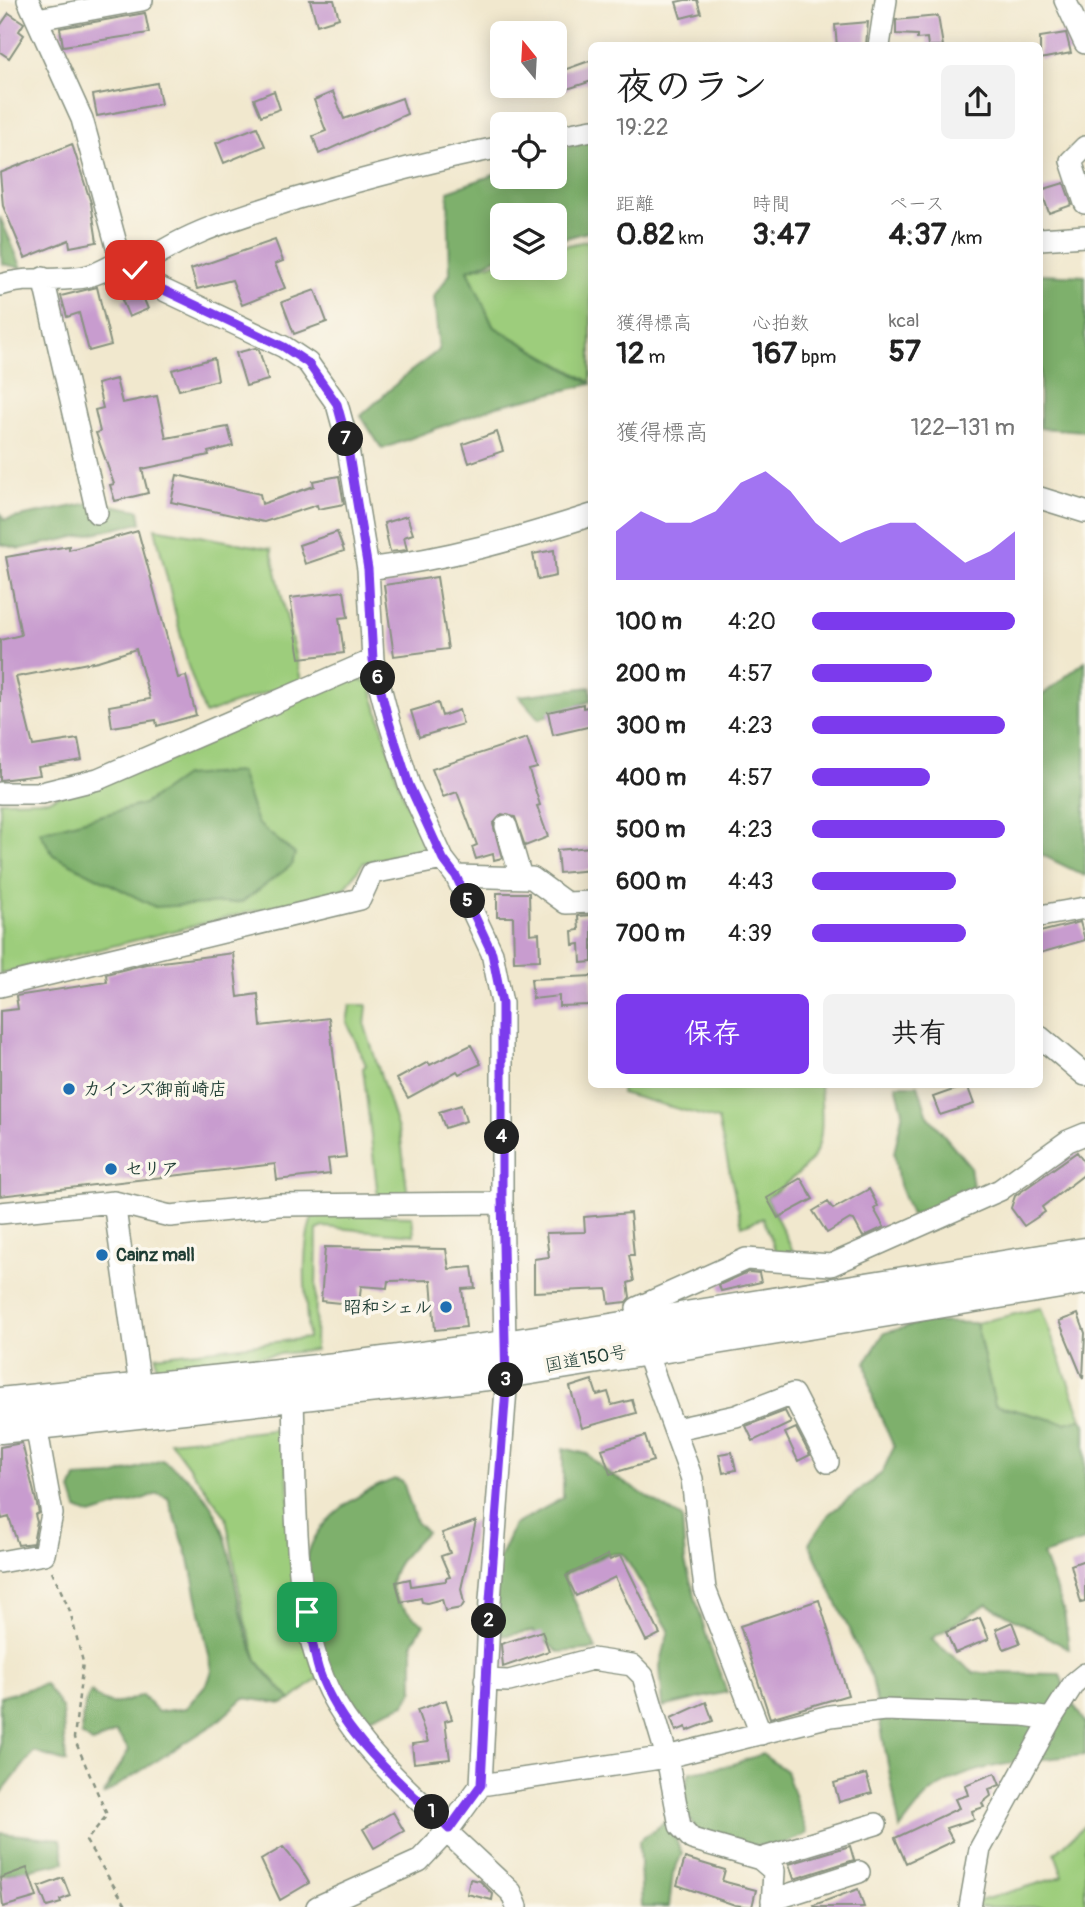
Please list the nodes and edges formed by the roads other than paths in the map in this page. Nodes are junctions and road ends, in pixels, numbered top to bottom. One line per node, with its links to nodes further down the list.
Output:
1 (142, 0): 4 (street)
2 (886, 0): 5 (street)
3 (1065, 0): 6 (street)
4 (33, 10): 14 (street)
5 (880, 42)
6 (1085, 43)
7 (588, 131): 8 (street)
8 (567, 135)
9 (1085, 147): 11 (street)
10 (490, 150): 14 (street)
11 (1085, 203)
12 (1085, 236): 13 (street)
13 (1043, 239)
14 (131, 264): 15 (street); 21 (street)
15 (43, 278): 16 (street); 19 (street)
16 (0, 285)
17 (1043, 499): 18 (street)
18 (1085, 512)
19 (97, 513)
20 (588, 516): 21 (street)
21 (368, 569): 22 (street)
22 (373, 660): 23 (street); 25 (street)
23 (0, 793)
24 (506, 826): 27 (street)
25 (443, 859): 26 (street); 31 (street)
26 (456, 876): 27 (street); 36 (street)
27 (521, 877): 28 (street)
28 (588, 902)
29 (1085, 908): 30 (street)
30 (1043, 915)
31 (0, 986)
32 (1043, 1040): 33 (street)
33 (1085, 1075)
34 (1085, 1134): 40 (street)
35 (114, 1202): 36 (street); 37 (street); 42 (street)
36 (502, 1203): 41 (street)
37 (0, 1213)
38 (1085, 1253): 40 (highway, 国道150号)
39 (1085, 1279): 40 (highway, 国道150号)
40 (643, 1337): 41 (highway, 国道150号); 47 (street)
41 (505, 1359): 42 (highway, 国道150号); 43 (highway, 国道150号); 51 (street)
42 (140, 1387): 44 (highway, 国道150号)
43 (293, 1398): 45 (highway, 国道150号); 57 (street)
44 (0, 1403)
45 (36, 1425): 46 (highway, 国道150号); 49 (street)
46 (0, 1428)
47 (676, 1429): 48 (street); 53 (street)
48 (828, 1462)
49 (0, 1562)
50 (1085, 1674): 52 (street)
51 (485, 1680): 54 (street); 55 (street)
52 (1051, 1719): 53 (street); 63 (street)
53 (761, 1734): 54 (street)
54 (667, 1757): 55 (street); 58 (street)
55 (481, 1785): 57 (street)
56 (876, 1824): 58 (street)
57 (448, 1830): 61 (street); 62 (street)
58 (760, 1859): 60 (street)
59 (859, 1872): 60 (street)
60 (772, 1904)
61 (326, 1905)
62 (517, 1907)
63 (970, 1907)

